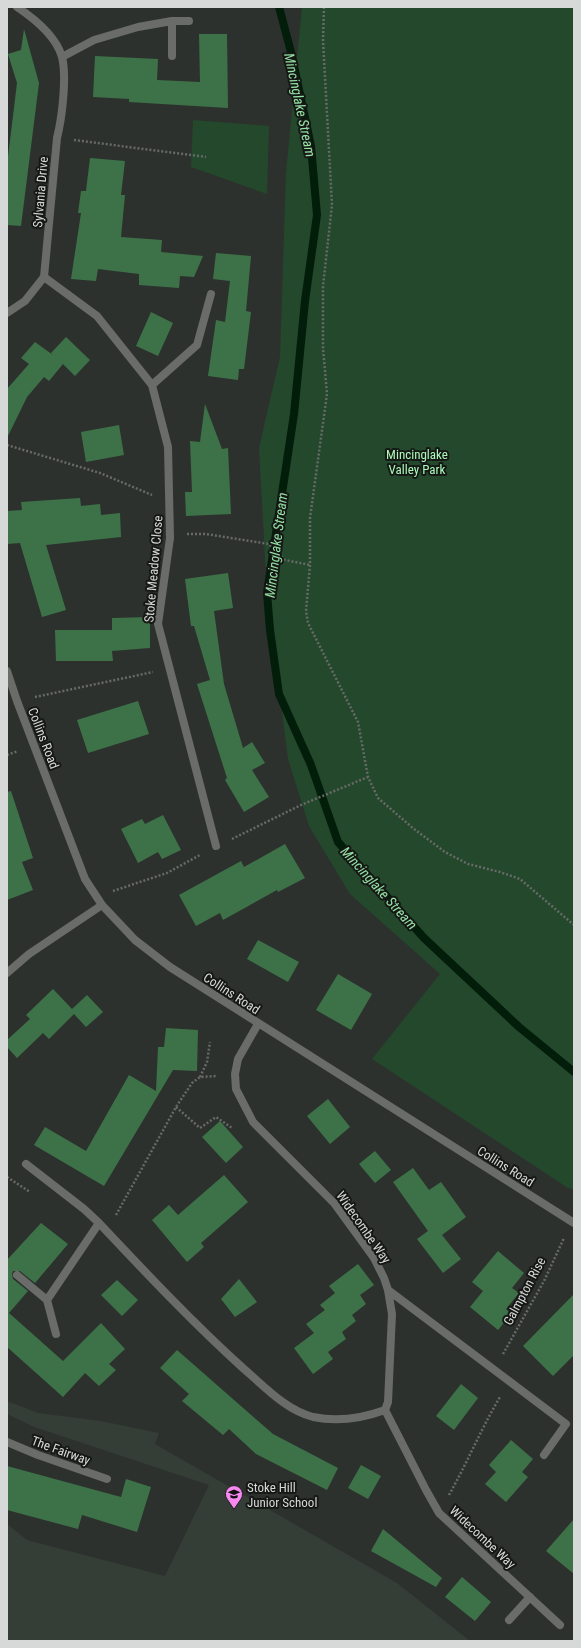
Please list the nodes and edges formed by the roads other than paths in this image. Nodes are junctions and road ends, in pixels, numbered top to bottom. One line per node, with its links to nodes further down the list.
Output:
1 (17, 7): 5 (street, Sylvania Drive)
2 (172, 21): 3 (street); 4 (street); 5 (street)
3 (189, 21)
4 (172, 56)
5 (62, 57): 6 (street, Sylvania Drive)
6 (44, 277): 8 (street); 9 (street, Stoke Meadow Close)
7 (211, 294): 9 (street)
8 (7, 313)
9 (152, 385): 11 (street, Stoke Meadow Close)
10 (7, 671): 12 (street, Collins Road)
11 (216, 846)
12 (102, 905): 13 (street); 14 (street, Collins Road)
13 (7, 973)
14 (258, 1024): 17 (street, Collins Road); 19 (street, Widecombe Way)
15 (26, 1164): 16 (street)
16 (99, 1222): 20 (street); 22 (street)
17 (573, 1222)
18 (17, 1275): 20 (street)
19 (388, 1290): 22 (street, Widecombe Way); 24 (street)
20 (47, 1300): 21 (street)
21 (56, 1334)
22 (385, 1410): 26 (street, Widecombe Way)
23 (7, 1442): 25 (street, The Fairway)
24 (544, 1455)
25 (107, 1479)
26 (530, 1597): 27 (street); 28 (street, Widecombe Way)
27 (509, 1620)
28 (560, 1625)

